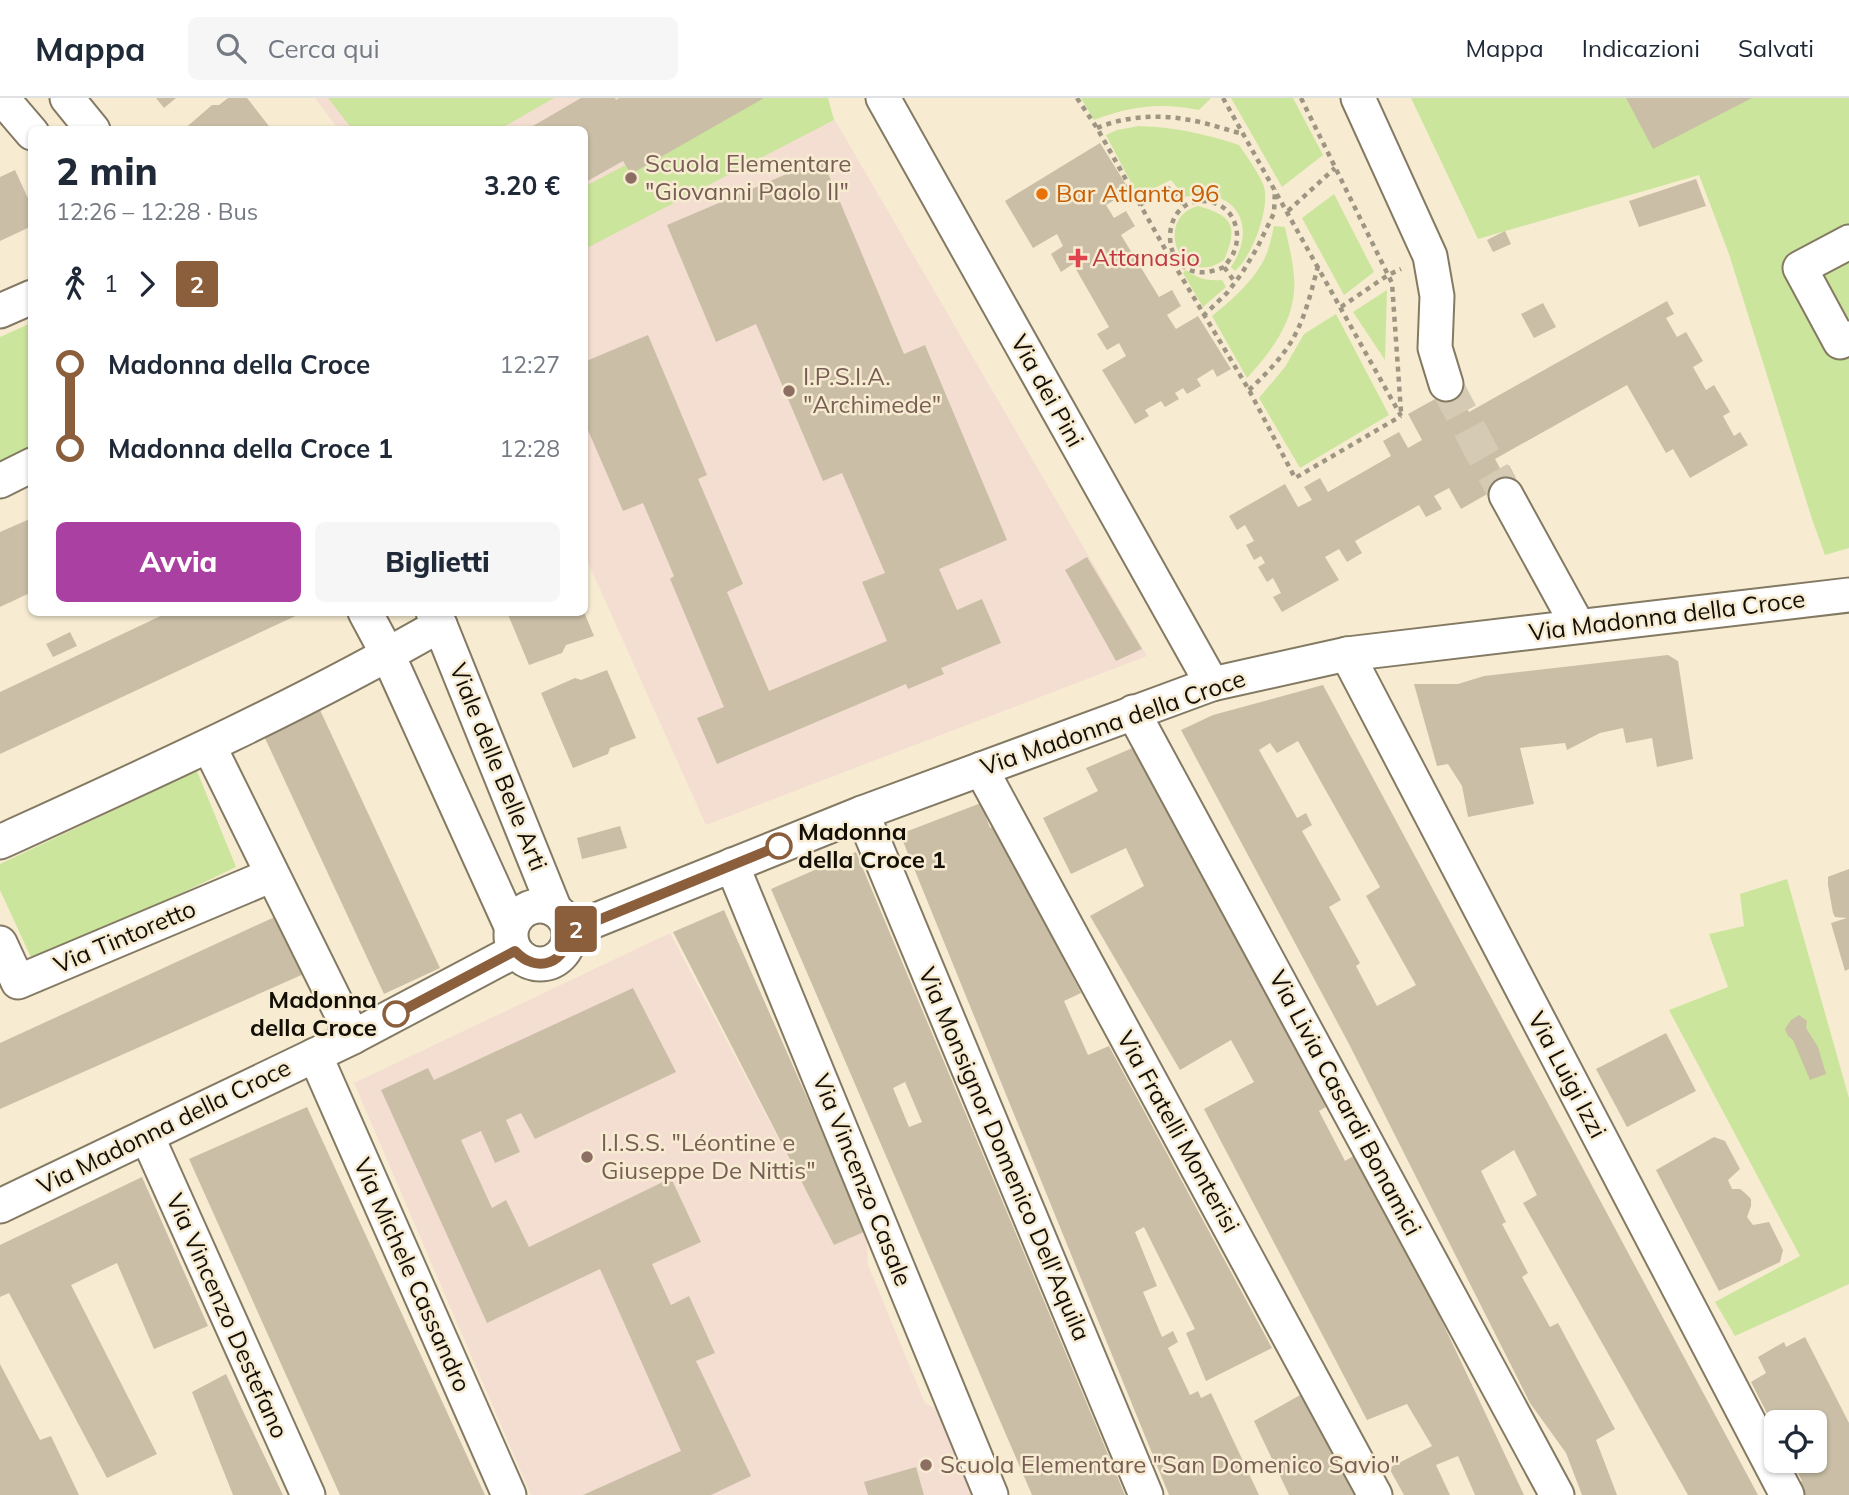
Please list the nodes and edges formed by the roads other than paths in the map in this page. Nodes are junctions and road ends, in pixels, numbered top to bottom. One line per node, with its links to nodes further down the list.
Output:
1 (2, 98): 6 (street)
2 (66, 98): 5 (street)
3 (883, 98): 21 (street, Via dei Pini)
4 (1358, 98): 11 (street)
5 (90, 126)
6 (28, 128)
7 (1849, 242): 10 (street)
8 (28, 299): 9 (street)
9 (0, 310)
10 (1849, 338)
11 (1446, 384)
12 (28, 467): 13 (street)
13 (0, 481)
14 (1506, 495): 18 (street)
15 (1849, 594): 18 (street, Via Madonna della Croce)
16 (367, 616): 20 (street, Viale delle Belle Arti)
17 (437, 619): 20 (street, Viale delle Belle Arti); 29 (street, Viale delle Belle Arti)
18 (1578, 626): 19 (street, Via Madonna della Croce)
19 (1347, 654): 21 (street, Via Madonna della Croce); 42 (street, Via Luigi Izzi)
20 (388, 655): 23 (street); 30 (street, Viale delle Belle Arti)
21 (1212, 684): 22 (street, Via Madonna della Croce)
22 (1133, 712): 24 (street, Via Madonna della Croce); 41 (street, Via Livia Casardi Bonamici)
23 (209, 746): 26 (street); 28 (street)
24 (981, 769): 25 (street, Via Madonna della Croce); 40 (street, Via Fratelli Monterisi)
25 (862, 813): 27 (street, Via Madonna della Croce); 39 (street, Via Monsignor Domenico Dell'Aquila)
26 (0, 842)
27 (733, 865): 29 (street, Via Madonna della Croce); 38 (street, Via Vincenzo Casale)
28 (272, 875): 31 (street, Via Tintoretto); 32 (street)
29 (562, 921): 30 (street, Via Madonna della Croce); 30 (street)
30 (513, 939): 32 (street, Via Madonna della Croce)
31 (0, 943)
32 (353, 1037): 33 (street, Via Madonna della Croce)
33 (315, 1055): 34 (street, Via Madonna della Croce); 37 (street, Via Michele Cassandro)
34 (147, 1136): 35 (street, Via Madonna della Croce); 36 (street, Via Vincenzo Destefano)
35 (0, 1206)
36 (308, 1495)
37 (509, 1495)
38 (991, 1495)
39 (1146, 1495)
40 (1375, 1495)
41 (1557, 1495)
42 (1787, 1495)

